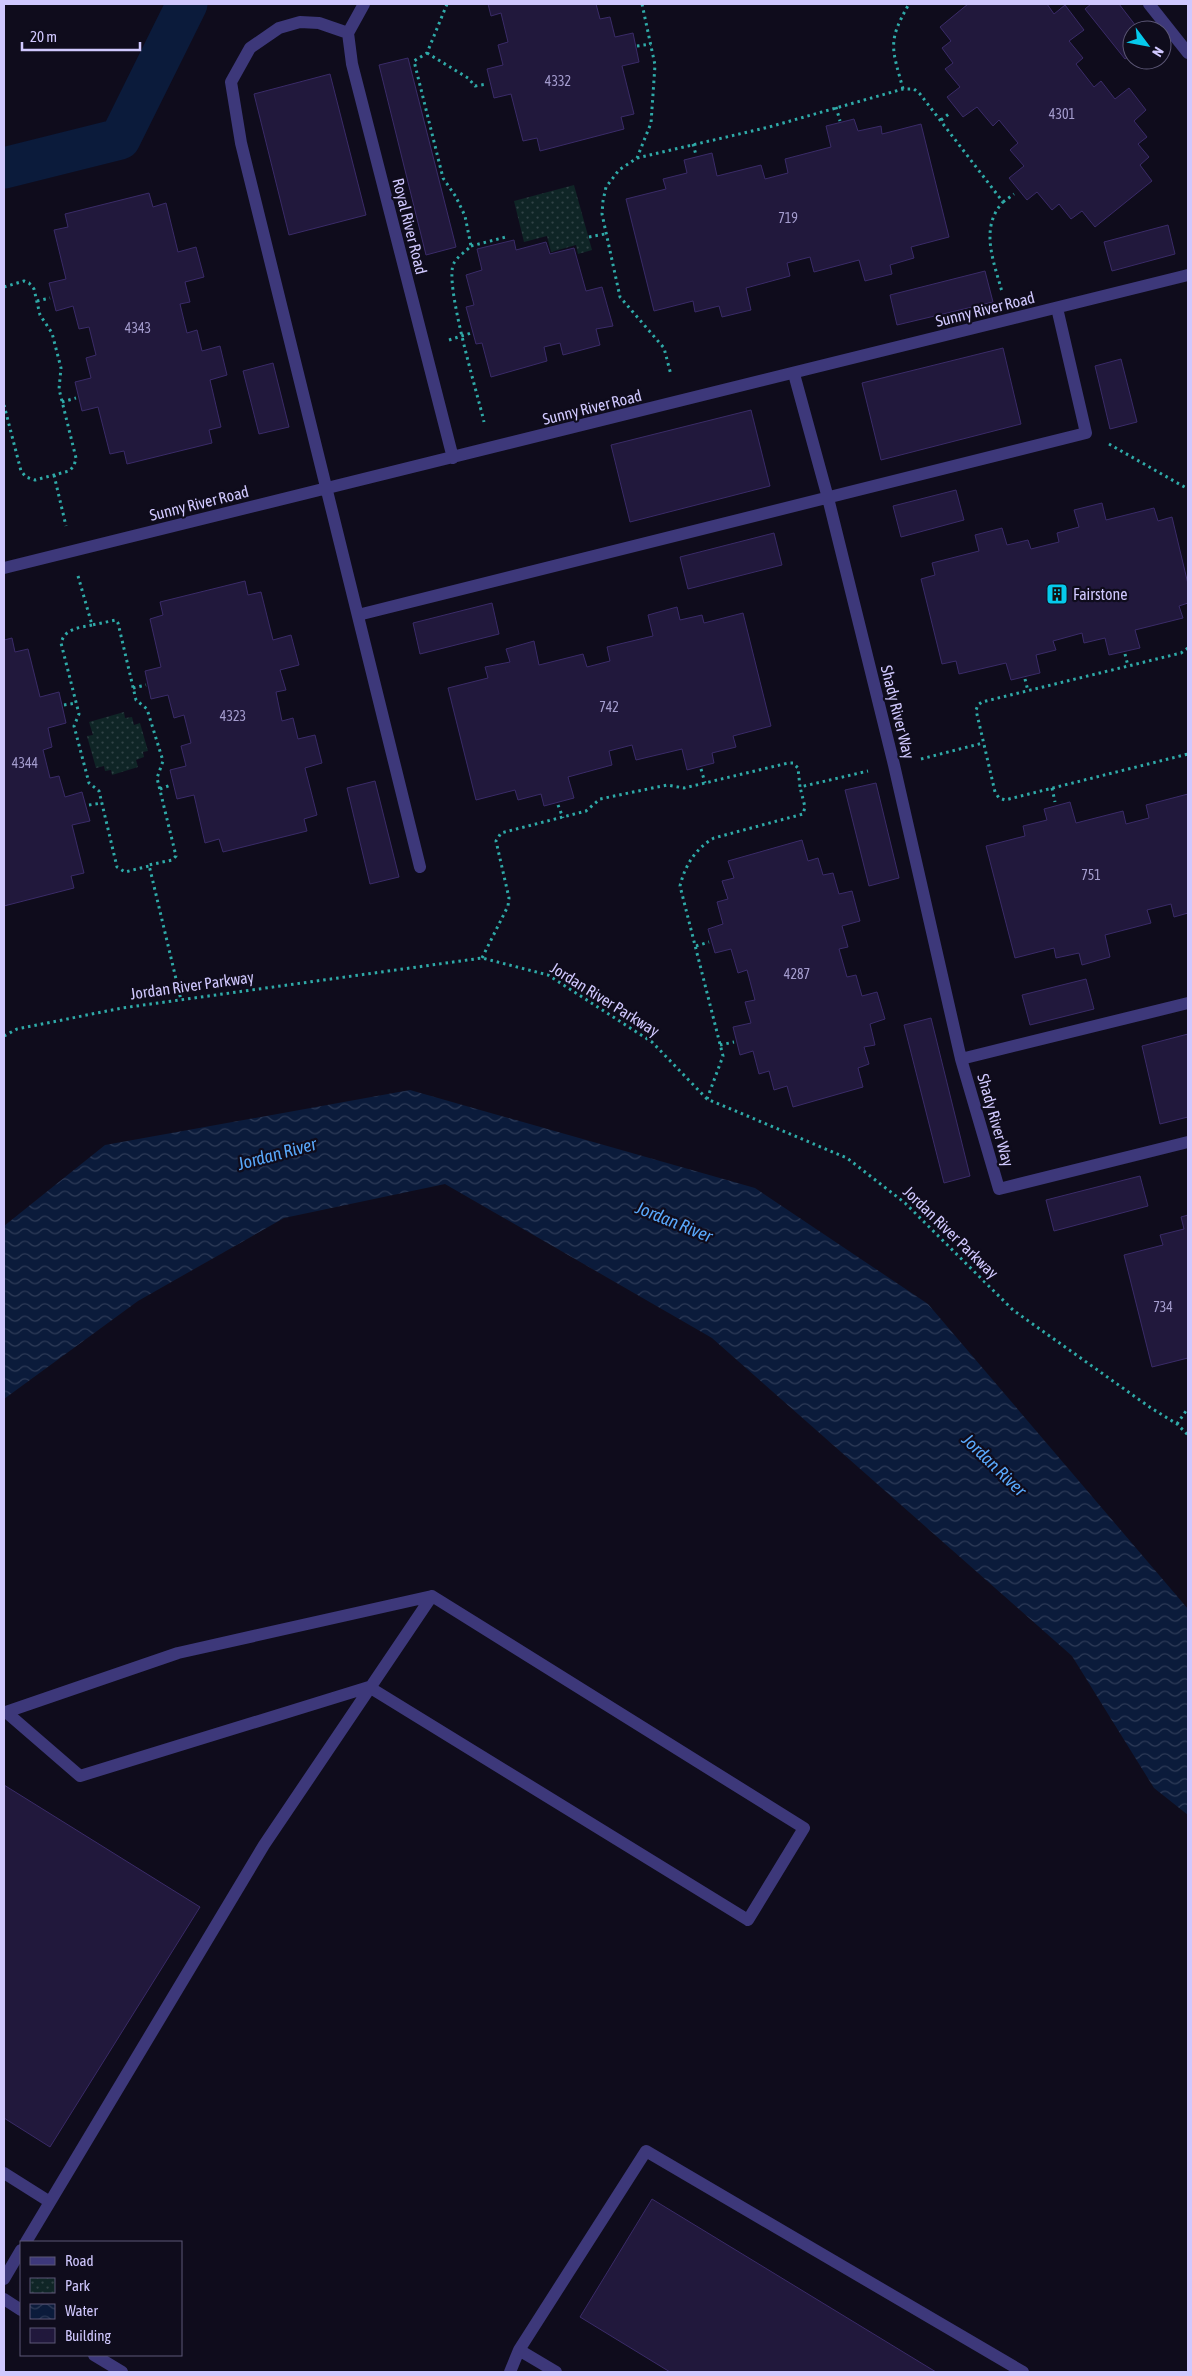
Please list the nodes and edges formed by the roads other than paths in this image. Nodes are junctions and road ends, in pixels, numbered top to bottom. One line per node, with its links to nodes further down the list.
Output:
1 (364, 4): 3 (street)
2 (1149, 4): 4 (street)
3 (348, 33): 8 (street, Royal River Road); 9 (street)
4 (1188, 53)
5 (1188, 275): 6 (street, Sunny River Road)
6 (1057, 308): 7 (street, Sunny River Road); 10 (street)
7 (794, 374): 8 (street, Sunny River Road); 10 (street, Shady River Way)
8 (453, 458): 9 (street, Sunny River Road)
9 (328, 489): 11 (street, Sunny River Road); 12 (street)
10 (828, 498): 12 (street); 15 (street, Shady River Way)
11 (4, 568)
12 (358, 615): 13 (street)
13 (420, 867)
14 (1188, 1002): 15 (street, Shady River Way)
15 (961, 1059): 16 (street, Shady River Way)
16 (1188, 1142)
17 (432, 1596): 18 (street); 18 (street); 18 (street)
18 (369, 1687): 20 (street)
19 (4, 2173): 20 (street)
20 (50, 2202): 21 (street)
21 (27, 2241)
22 (20, 2252): 23 (street)
23 (4, 2279)
24 (4, 2299): 25 (street)
25 (20, 2309)
26 (519, 2350): 29 (street); 30 (street); 31 (street)
27 (96, 2356): 28 (street)
28 (122, 2372)
29 (510, 2372)
30 (556, 2372)
31 (1023, 2372)

